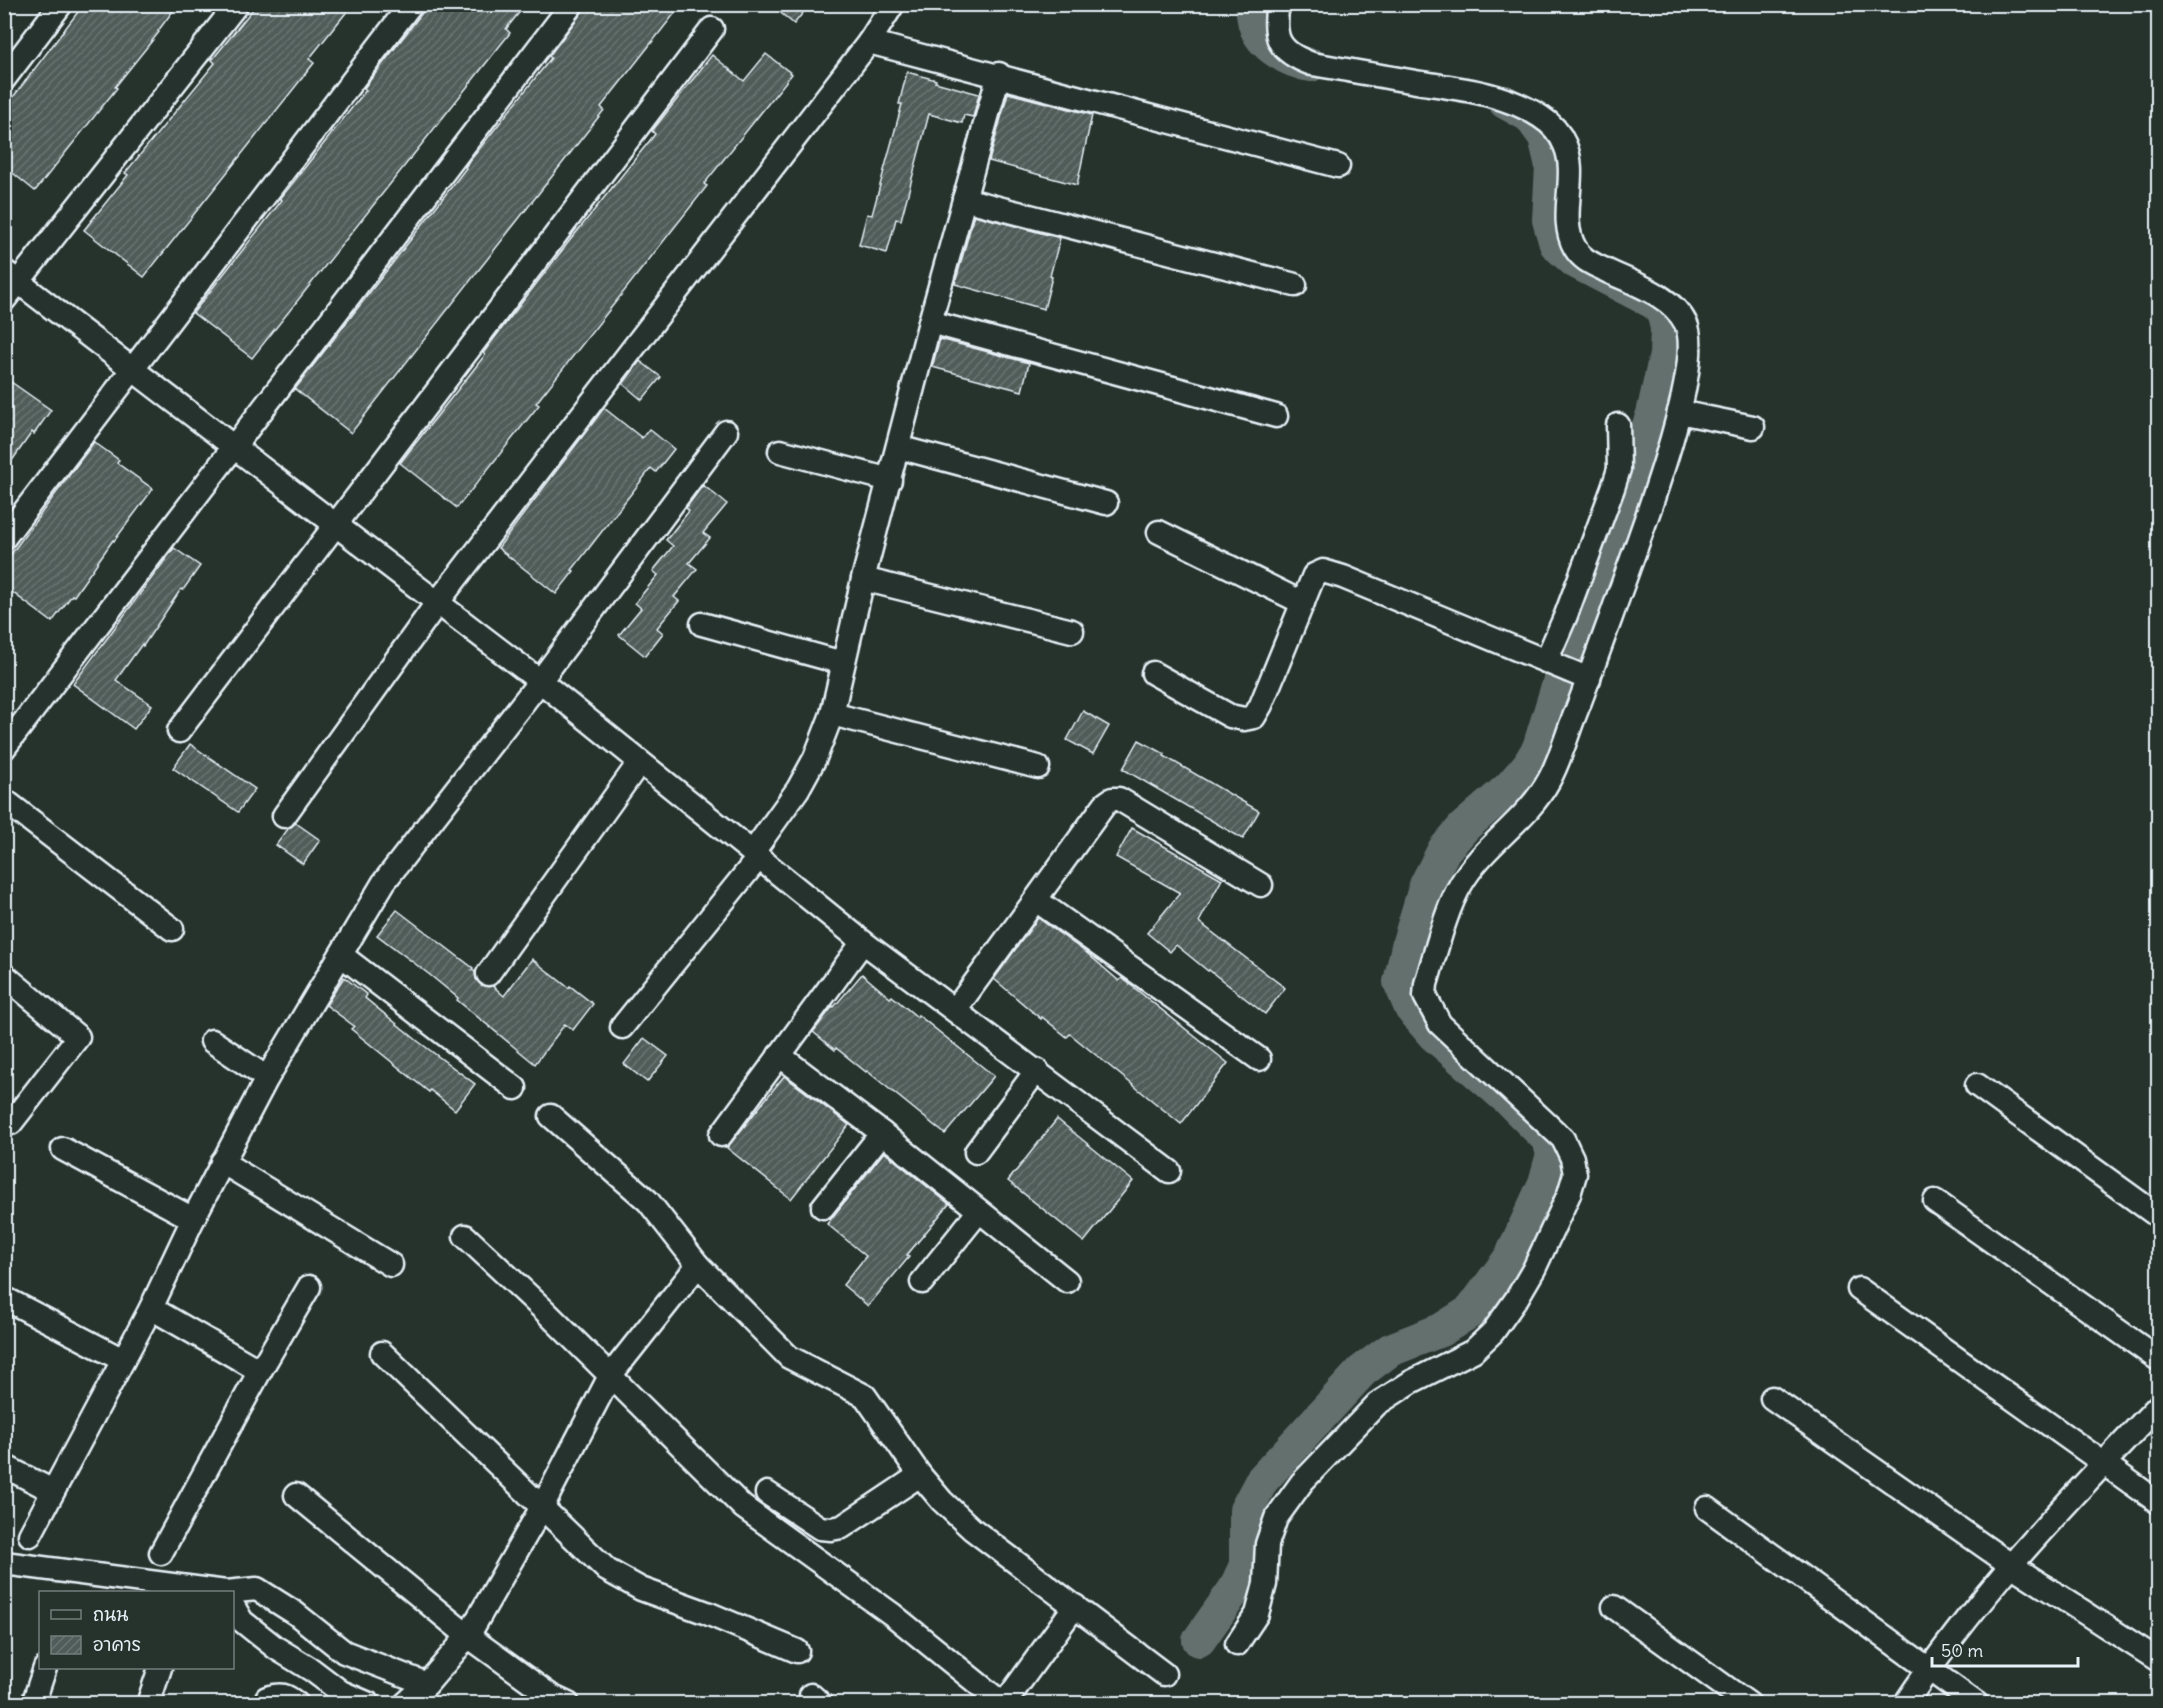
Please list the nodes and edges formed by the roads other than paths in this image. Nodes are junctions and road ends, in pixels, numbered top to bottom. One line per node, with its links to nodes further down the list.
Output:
1 (61, 4): 10 (street)
2 (237, 4): 13 (street)
3 (411, 4): 17 (street)
4 (572, 4): 23 (street)
5 (893, 4): 8 (street)
6 (1278, 4): 18 (street)
7 (712, 29): 28 (street)
8 (870, 42): 9 (street); 32 (street)
9 (999, 74): 11 (street); 12 (street)
10 (4, 79)
11 (1338, 166)
12 (964, 199): 14 (street); 16 (street)
13 (11, 276): 15 (street); 17 (street)
14 (1295, 285)
15 (4, 300)
16 (930, 322): 19 (street); 24 (street)
17 (133, 369): 23 (street); 30 (street)
18 (1678, 412): 21 (street); 39 (street)
19 (1276, 416)
20 (1618, 425): 36 (street)
21 (1753, 427)
22 (726, 432): 40 (street)
23 (235, 447): 28 (street); 43 (street)
24 (898, 447): 26 (street); 27 (street)
25 (780, 452): 26 (street)
26 (890, 480): 31 (street)
27 (1106, 503)
28 (335, 524): 32 (street); 42 (street)
29 (1160, 532): 33 (street)
30 (4, 538)
31 (863, 579): 35 (street); 37 (street)
32 (437, 603): 40 (street); 47 (street)
33 (1303, 603): 36 (street); 38 (street)
34 (702, 624): 37 (street)
35 (1072, 631)
36 (1547, 662): 39 (street)
37 (843, 663): 41 (street)
38 (1153, 673)
39 (1582, 676): 114 (street)
40 (540, 681): 44 (street); 53 (street)
41 (832, 714): 45 (street); 48 (street)
42 (178, 731)
43 (4, 748)
44 (639, 763): 48 (street); 54 (street)
45 (1038, 767)
46 (4, 800): 51 (street)
47 (284, 816)
48 (756, 854): 52 (street); 57 (street)
49 (1261, 885): 50 (street)
50 (1036, 900): 56 (street); 60 (street)
51 (172, 930)
52 (863, 942): 56 (street); 59 (street)
53 (341, 955): 62 (street); 64 (street)
54 (488, 974)
55 (4, 975): 66 (street)
56 (955, 1010): 61 (street)
57 (622, 1027)
58 (212, 1041): 62 (street)
59 (779, 1055): 67 (street); 68 (street)
60 (1259, 1059)
61 (1036, 1070): 70 (street); 72 (street)
62 (267, 1078): 71 (street)
63 (1977, 1085): 76 (street)
64 (515, 1088)
65 (551, 1116): 79 (street)
66 (4, 1117)
67 (882, 1133): 74 (street); 75 (street)
68 (721, 1135)
69 (63, 1149): 77 (street)
70 (976, 1152)
71 (222, 1162): 77 (street); 80 (street)
72 (1169, 1171)
73 (1935, 1201): 88 (street)
74 (823, 1207)
75 (979, 1211): 81 (street); 82 (street)
76 (2158, 1216)
77 (194, 1219): 86 (street)
78 (465, 1236): 91 (street)
79 (698, 1265): 91 (street); 96 (street)
80 (391, 1266)
81 (1067, 1281)
82 (922, 1282)
83 (309, 1287): 90 (street)
84 (1859, 1289): 94 (street)
85 (4, 1298): 89 (street)
86 (151, 1308): 89 (street); 90 (street)
87 (382, 1353): 101 (street)
88 (2158, 1359)
89 (123, 1360): 97 (street)
90 (260, 1371): 104 (street)
91 (610, 1376): 101 (street); 129 (street)
92 (1772, 1398): 106 (street)
93 (2158, 1406): 94 (street)
94 (2104, 1464): 100 (street); 106 (street)
95 (4, 1466): 97 (street)
96 (920, 1474): 98 (street); 110 (street)
97 (52, 1491): 103 (street)
98 (767, 1493)
99 (296, 1495): 113 (street)
100 (2158, 1502)
101 (542, 1507): 113 (street); 115 (street)
102 (1707, 1508): 117 (street)
103 (30, 1535)
104 (161, 1553)
105 (4, 1563): 107 (street)
106 (2011, 1565): 116 (street); 117 (street)
107 (122, 1586): 108 (street)
108 (209, 1591)
109 (234, 1591): 121 (street)
110 (1075, 1606): 120 (street); 129 (street)
111 (234, 1607): 126 (street)
112 (1614, 1607): 130 (street)
113 (468, 1636): 121 (street); 128 (street)
114 (1237, 1644)
115 (797, 1651)
116 (2158, 1660)
117 (1928, 1668): 131 (street); 132 (street)
118 (45, 1669): 122 (street)
119 (160, 1669): 123 (street)
120 (1164, 1674)
121 (428, 1684): 127 (street)
122 (33, 1704)
123 (148, 1704)
124 (266, 1704): 125 (street)
125 (297, 1704)
126 (369, 1704)
127 (405, 1704)
128 (568, 1704)
129 (1003, 1704)
130 (1749, 1704)
131 (1905, 1704)
132 (1977, 1704)

